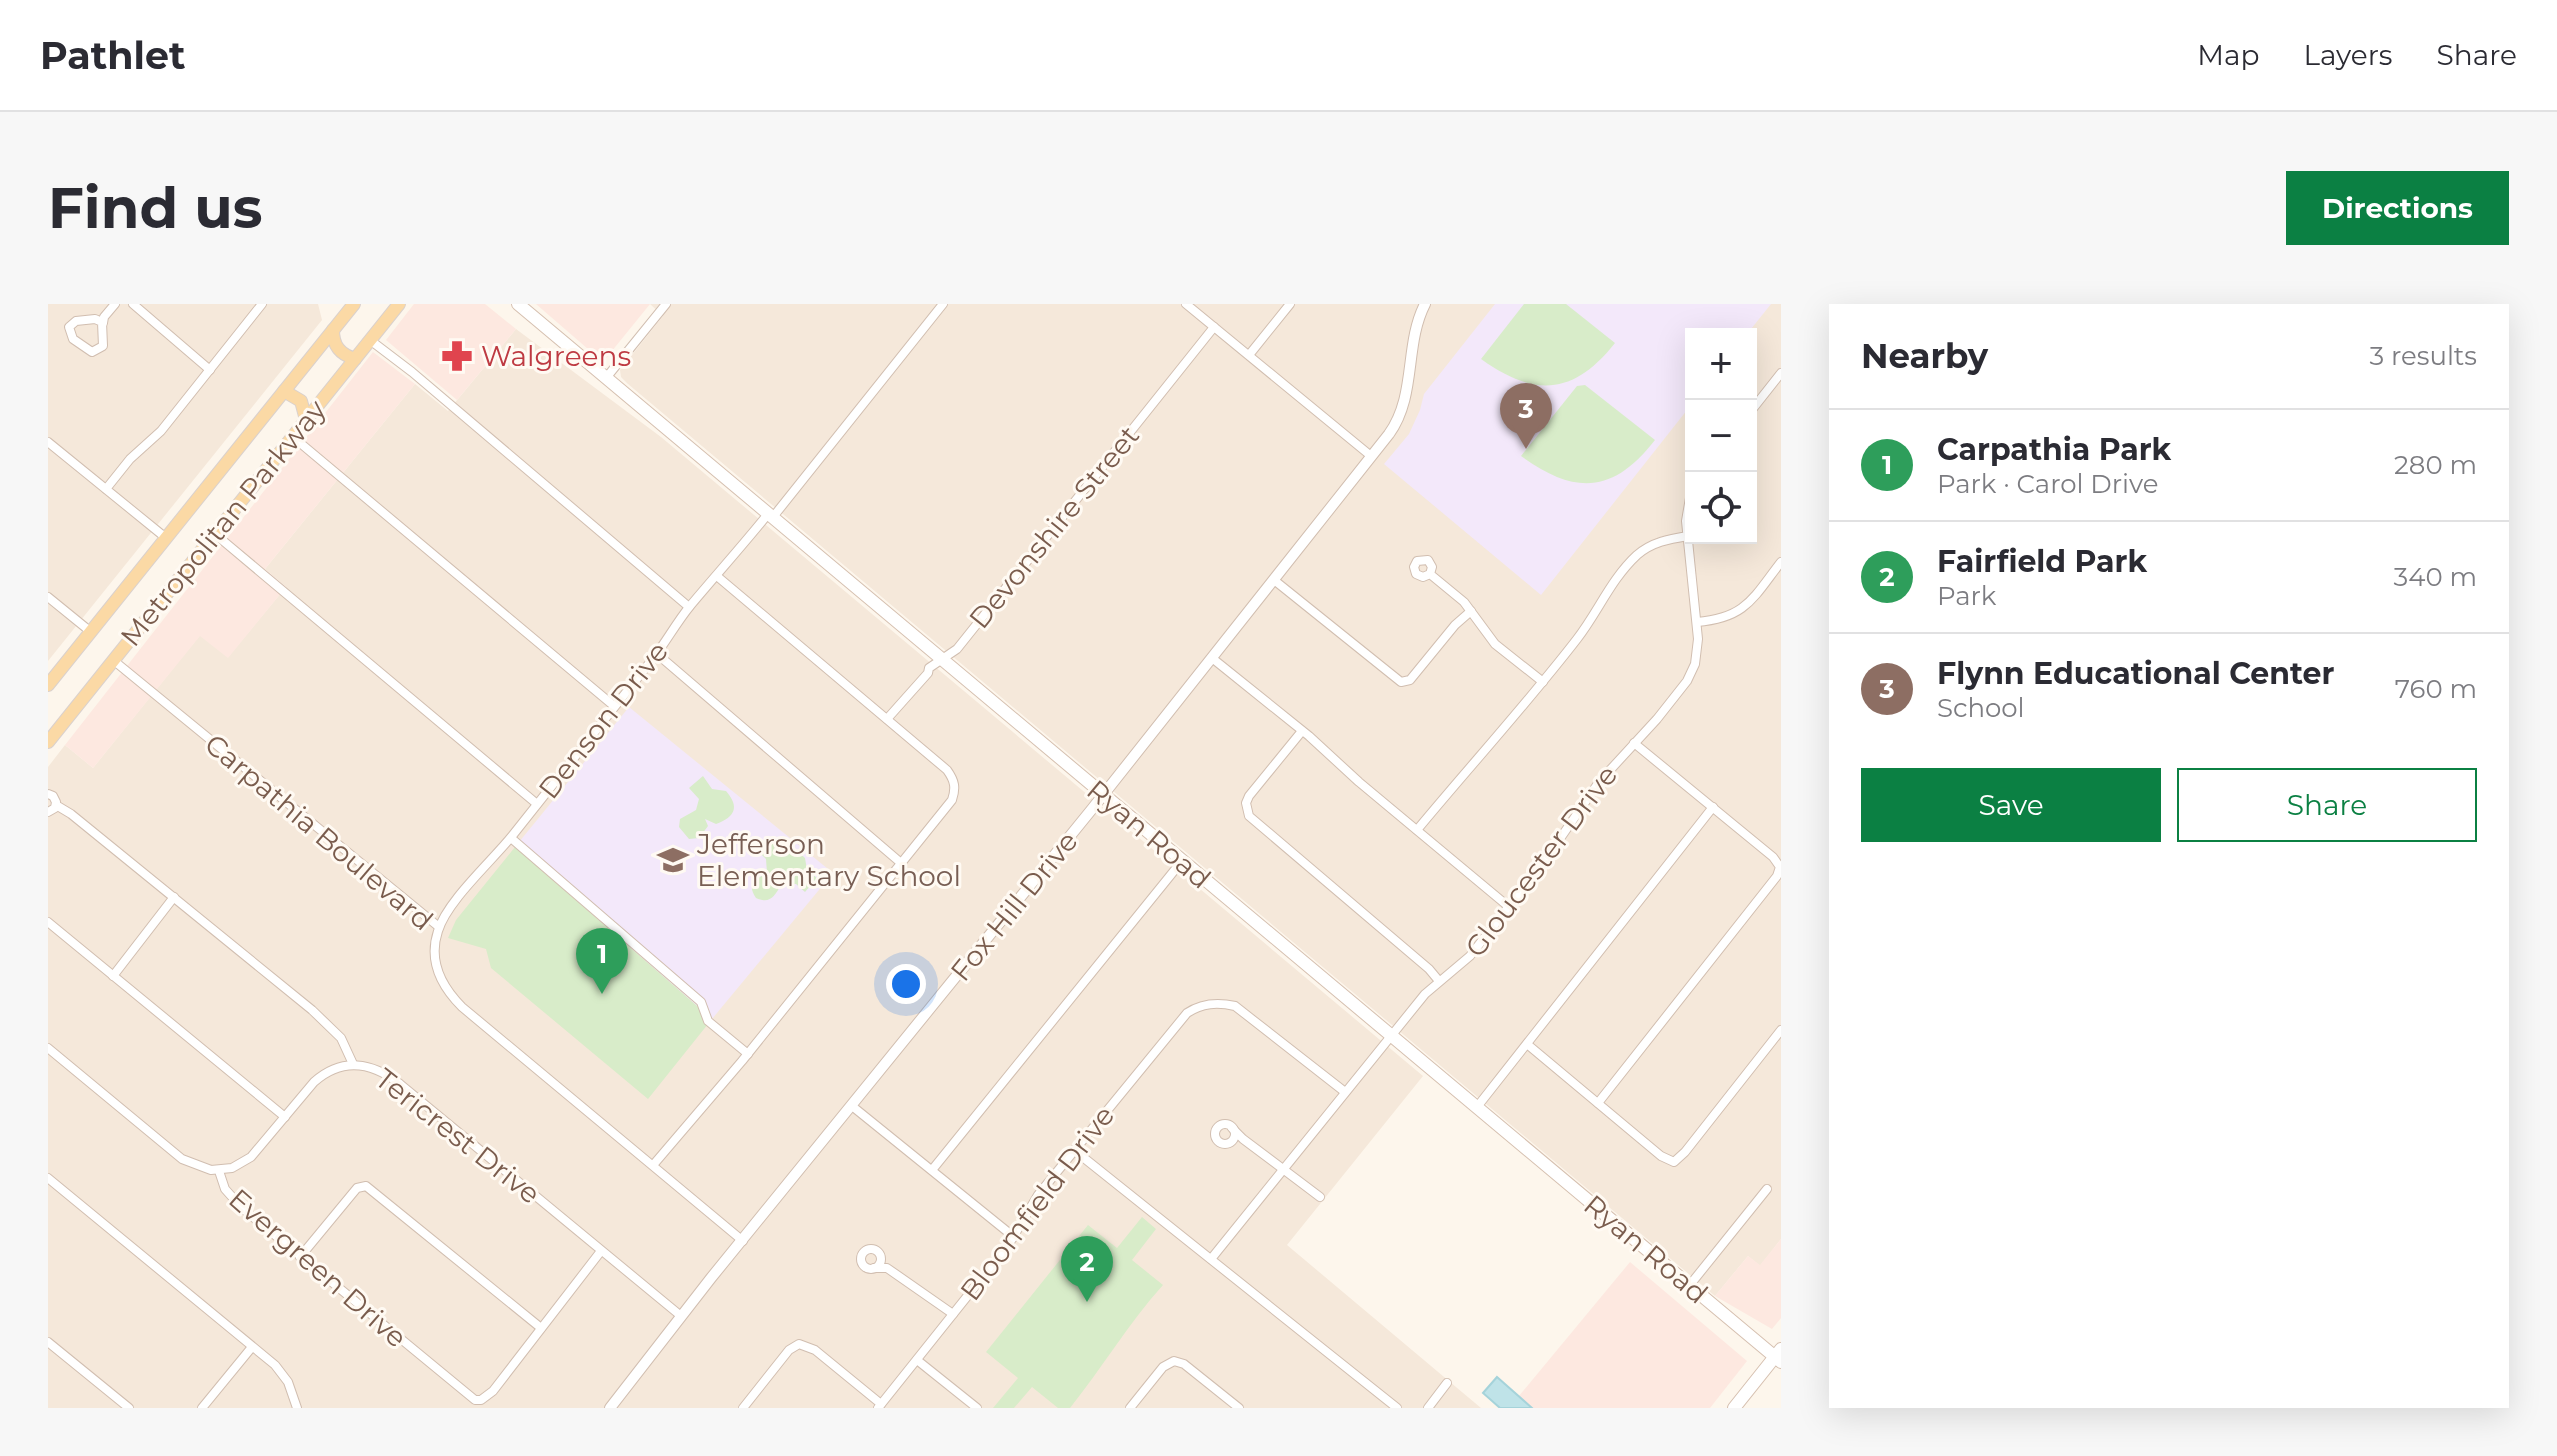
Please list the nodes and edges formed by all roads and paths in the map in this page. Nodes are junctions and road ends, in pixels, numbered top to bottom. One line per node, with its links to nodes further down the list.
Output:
1 (115, 304): 12 (street)
2 (133, 304): 18 (street)
3 (262, 304): 18 (street)
4 (354, 304): 14 (main road, Metropolitan Parkway)
5 (399, 304): 15 (main road, Metropolitan Parkway)
6 (518, 304): 20 (main road, Ryan Road)
7 (666, 304): 20 (street)
8 (943, 304): 28 (street, Denson Drive)
9 (1186, 304): 13 (street)
10 (1290, 304): 16 (street)
11 (1425, 304): 26 (street, Fox Hill Drive)
12 (101, 320)
13 (1214, 327): 16 (street); 45 (street, Devonshire Street)
14 (333, 330): 17 (main road); 21 (main road, Metropolitan Parkway)
15 (370, 340): 17 (main road, Metropolitan Parkway); 38 (street)
16 (1249, 355): 26 (street)
17 (355, 359): 23 (main road, Metropolitan Parkway)
18 (210, 370): 27 (street)
19 (1781, 373): 22 (street)
20 (606, 378): 28 (main road, Ryan Road)
21 (284, 391): 23 (main road); 31 (main road, Metropolitan Parkway)
22 (1757, 403)
23 (306, 420): 24 (main road, Metropolitan Parkway)
24 (293, 437): 29 (main road, Metropolitan Parkway); 48 (street)
25 (48, 442): 27 (street)
26 (1371, 456): 36 (street, Fox Hill Drive)
27 (106, 489): 31 (street)
28 (770, 516): 35 (street, Denson Drive); 45 (main road, Ryan Road)
29 (215, 534): 44 (main road, Metropolitan Parkway); 55 (street)
30 (1685, 537): 46 (street)
31 (166, 538): 41 (main road, Metropolitan Parkway)
32 (1689, 544): 40 (street, Gloucester Drive)
33 (1781, 562): 40 (street)
34 (1430, 574): 39 (street)
35 (718, 577): 38 (street, Denson Drive); 49 (street)
36 (1274, 580): 39 (street); 43 (street, Fox Hill Drive)
37 (48, 597): 41 (street)
38 (689, 607): 42 (street, Denson Drive)
39 (1471, 611): 46 (street)
40 (1697, 622): 52 (street, Gloucester Drive)
41 (91, 632): 47 (main road, Metropolitan Parkway)
42 (656, 653): 48 (street, Denson Drive); 62 (street)
43 (1212, 658): 50 (street); 54 (street, Fox Hill Drive)
44 (113, 660): 51 (main road, Metropolitan Parkway); 67 (street, Carpathia Boulevard)
45 (942, 660): 49 (street, Devonshire Street); 54 (main road, Ryan Road)
46 (1543, 682): 59 (street)
47 (48, 685)
48 (614, 706): 55 (street, Denson Drive)
49 (887, 719): 62 (street)
50 (1302, 731): 59 (street); 69 (street)
51 (48, 742)
52 (1634, 743): 57 (street); 65 (street, Gloucester Drive)
53 (48, 794): 56 (street, Tericrest Drive)
54 (1103, 795): 61 (main road, Ryan Road); 78 (street, Fox Hill Drive)
55 (537, 804): 60 (street, Denson Drive)
56 (56, 805): 58 (street); 64 (street, Tericrest Drive)
57 (1713, 807): 63 (street); 72 (street)
58 (48, 812)
59 (1417, 830): 65 (street)
60 (511, 838): 67 (street, Denson Drive); 74 (street)
61 (1182, 861): 71 (main road, Ryan Road); 87 (street)
62 (901, 863): 74 (street)
63 (1780, 867): 77 (street)
64 (174, 897): 68 (street); 75 (street, Tericrest Drive)
65 (1509, 907): 69 (street, Gloucester Drive)
66 (48, 922): 68 (street)
67 (439, 927): 85 (street, Carpathia Boulevard)
68 (113, 976): 80 (street)
69 (1439, 981): 71 (street, Gloucester Drive)
70 (1781, 1030): 77 (street)
71 (1390, 1036): 76 (street, Gloucester Drive); 79 (main road, Ryan Road)
72 (1527, 1044): 77 (street); 79 (street)
73 (48, 1048): 88 (street, Evergreen Drive)
74 (748, 1054): 85 (street)
75 (353, 1064): 80 (street); 94 (street, Tericrest Drive)
76 (1345, 1092): 84 (street, Bloomfield Drive); 86 (street, Gloucester Drive)
77 (1598, 1103)
78 (852, 1106): 87 (street); 93 (street, Fox Hill Drive)
79 (1477, 1107): 100 (main road, Ryan Road)
80 (285, 1117): 88 (street)
81 (1232, 1128): 82 (street); 83 (street); 83 (street)
82 (1243, 1139): 83 (street); 86 (street)
83 (1228, 1143)
84 (1074, 1150): 92 (street, Bloomfield Drive); 97 (street)
85 (654, 1164): 93 (street, Carpathia Boulevard)
86 (1284, 1169): 91 (street); 97 (street, Gloucester Drive)
87 (932, 1170): 92 (street)
88 (219, 1171): 95 (street, Evergreen Drive)
89 (48, 1178): 105 (street)
90 (1767, 1189): 100 (street)
91 (1320, 1197)
92 (1014, 1237): 101 (street, Bloomfield Drive)
93 (743, 1241): 102 (street, Fox Hill Drive)
94 (601, 1251): 102 (street, Tericrest Drive); 103 (street)
95 (300, 1257): 103 (street); 103 (street, Evergreen Drive)
96 (881, 1258): 98 (street); 98 (street); 99 (street)
97 (1211, 1259): 118 (street)
98 (874, 1268): 99 (street)
99 (887, 1268): 101 (street)
100 (1689, 1286): 106 (main road, Ryan Road)
101 (953, 1314): 107 (street, Bloomfield Drive)
102 (681, 1316): 113 (street, Fox Hill Drive)
103 (541, 1328)
104 (48, 1342): 110 (street)
105 (252, 1347): 111 (street); 112 (street)
106 (1779, 1356): 120 (main road)
107 (917, 1360): 109 (street, Bloomfield Drive); 115 (street)
108 (1447, 1383): 119 (street)
109 (880, 1406): 114 (street)
110 (129, 1408)
111 (202, 1408)
112 (297, 1408)
113 (610, 1408)
114 (743, 1408)
115 (977, 1408)
116 (1130, 1408): 117 (street)
117 (1239, 1408)
118 (1397, 1408)
119 (1428, 1408)
120 (1734, 1408)

